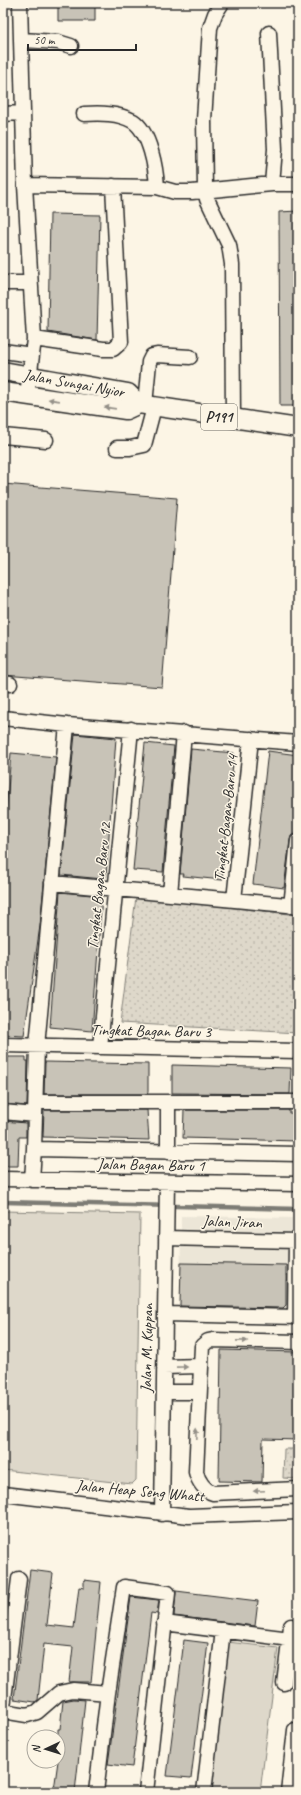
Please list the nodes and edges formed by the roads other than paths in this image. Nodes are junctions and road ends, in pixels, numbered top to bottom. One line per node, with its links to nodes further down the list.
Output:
1 (20, 3): 4 (street)
2 (222, 3): 14 (street)
3 (270, 33): 9 (street)
4 (21, 40): 5 (street); 6 (street)
5 (71, 46)
6 (22, 113): 7 (street); 11 (street)
7 (3, 114)
8 (84, 114): 13 (street)
9 (272, 184): 10 (street); 14 (street)
10 (298, 184)
11 (24, 185): 12 (street); 16 (street)
12 (114, 186): 13 (street); 17 (street)
13 (158, 187): 14 (street)
14 (205, 189): 26 (street)
15 (3, 283): 16 (street)
16 (30, 284): 17 (street)
17 (34, 339): 19 (street)
18 (3, 351): 19 (street)
19 (32, 355): 22 (street)
20 (190, 357): 25 (street)
21 (3, 371): 22 (main road, Jalan Sungai Nyior / P191)
22 (30, 376): 24 (street); 25 (main road, Jalan Sungai Nyior / P191)
23 (3, 392): 24 (main road, Jalan Sungai Nyior / P191)
24 (27, 396): 25 (main road, Jalan Sungai Nyior / P191, one-way to 24)
25 (146, 405): 26 (main road, Jalan Sungai Nyior / P191); 30 (street)
26 (233, 419): 27 (main road, Jalan Sungai Nyior / P191)
27 (298, 428)
28 (3, 436): 29 (street)
29 (46, 440)
30 (117, 448)
31 (3, 718): 32 (street)
32 (67, 725): 33 (street); 38 (street)
33 (131, 729): 34 (street); 39 (street, Tingkat Bagan Baru 12)
34 (184, 734): 35 (street); 40 (street)
35 (251, 739): 36 (street); 41 (street, Tingkat Bagan Baru 14)
36 (298, 743)
37 (298, 840): 42 (street)
38 (52, 883): 39 (street); 44 (street)
39 (116, 889): 40 (street); 45 (street, Tingkat Bagan Baru 12)
40 (170, 894): 41 (street)
41 (234, 900): 42 (street)
42 (294, 906)
43 (3, 1045): 44 (street, Tingkat Bagan Baru 3)
44 (37, 1046): 45 (street, Tingkat Bagan Baru 3); 49 (street)
45 (100, 1047): 46 (street, Tingkat Bagan Baru 3)
46 (298, 1051)
47 (168, 1102): 48 (street); 49 (street); 52 (street)
48 (298, 1102)
49 (36, 1108): 50 (street); 51 (street)
50 (3, 1112)
51 (34, 1149): 52 (street, Jalan Bagan Baru 1); 55 (street)
52 (168, 1152): 53 (street, Jalan Bagan Baru 1)
53 (298, 1154)
54 (3, 1179): 55 (street, Jalan Bagan Baru 1)
55 (32, 1180): 56 (street, Jalan Bagan Baru 1)
56 (167, 1182): 57 (street, Jalan Bagan Baru 1); 58 (street, Jalan M. Kuppan)
57 (298, 1184)
58 (166, 1238): 59 (street, Jalan Jiran); 60 (street, Jalan M. Kuppan)
59 (297, 1241): 61 (street)
60 (165, 1314): 61 (street); 64 (street, Jalan M. Kuppan)
61 (296, 1317)
62 (298, 1342): 63 (street, one-way to 62)
63 (200, 1366): 64 (street, one-way to 63); 66 (street)
64 (164, 1367): 65 (street, Jalan M. Kuppan)
65 (164, 1392): 66 (street); 70 (street, Jalan M. Kuppan)
66 (199, 1392): 67 (street, one-way to 66)
67 (298, 1489)
68 (3, 1494): 70 (street, Jalan Heap Seng Whatt)
69 (298, 1512): 70 (street, Jalan Heap Seng Whatt)
70 (162, 1514)
71 (19, 1579): 76 (street)
72 (164, 1623): 73 (street); 75 (street); 80 (street)
73 (223, 1630): 74 (street); 81 (street)
74 (284, 1683)
75 (108, 1693): 77 (street); 79 (street)
76 (3, 1707)
77 (3, 1711)
78 (294, 1730): 82 (street)
79 (96, 1792)
80 (146, 1792)
81 (204, 1792)
82 (288, 1792)

